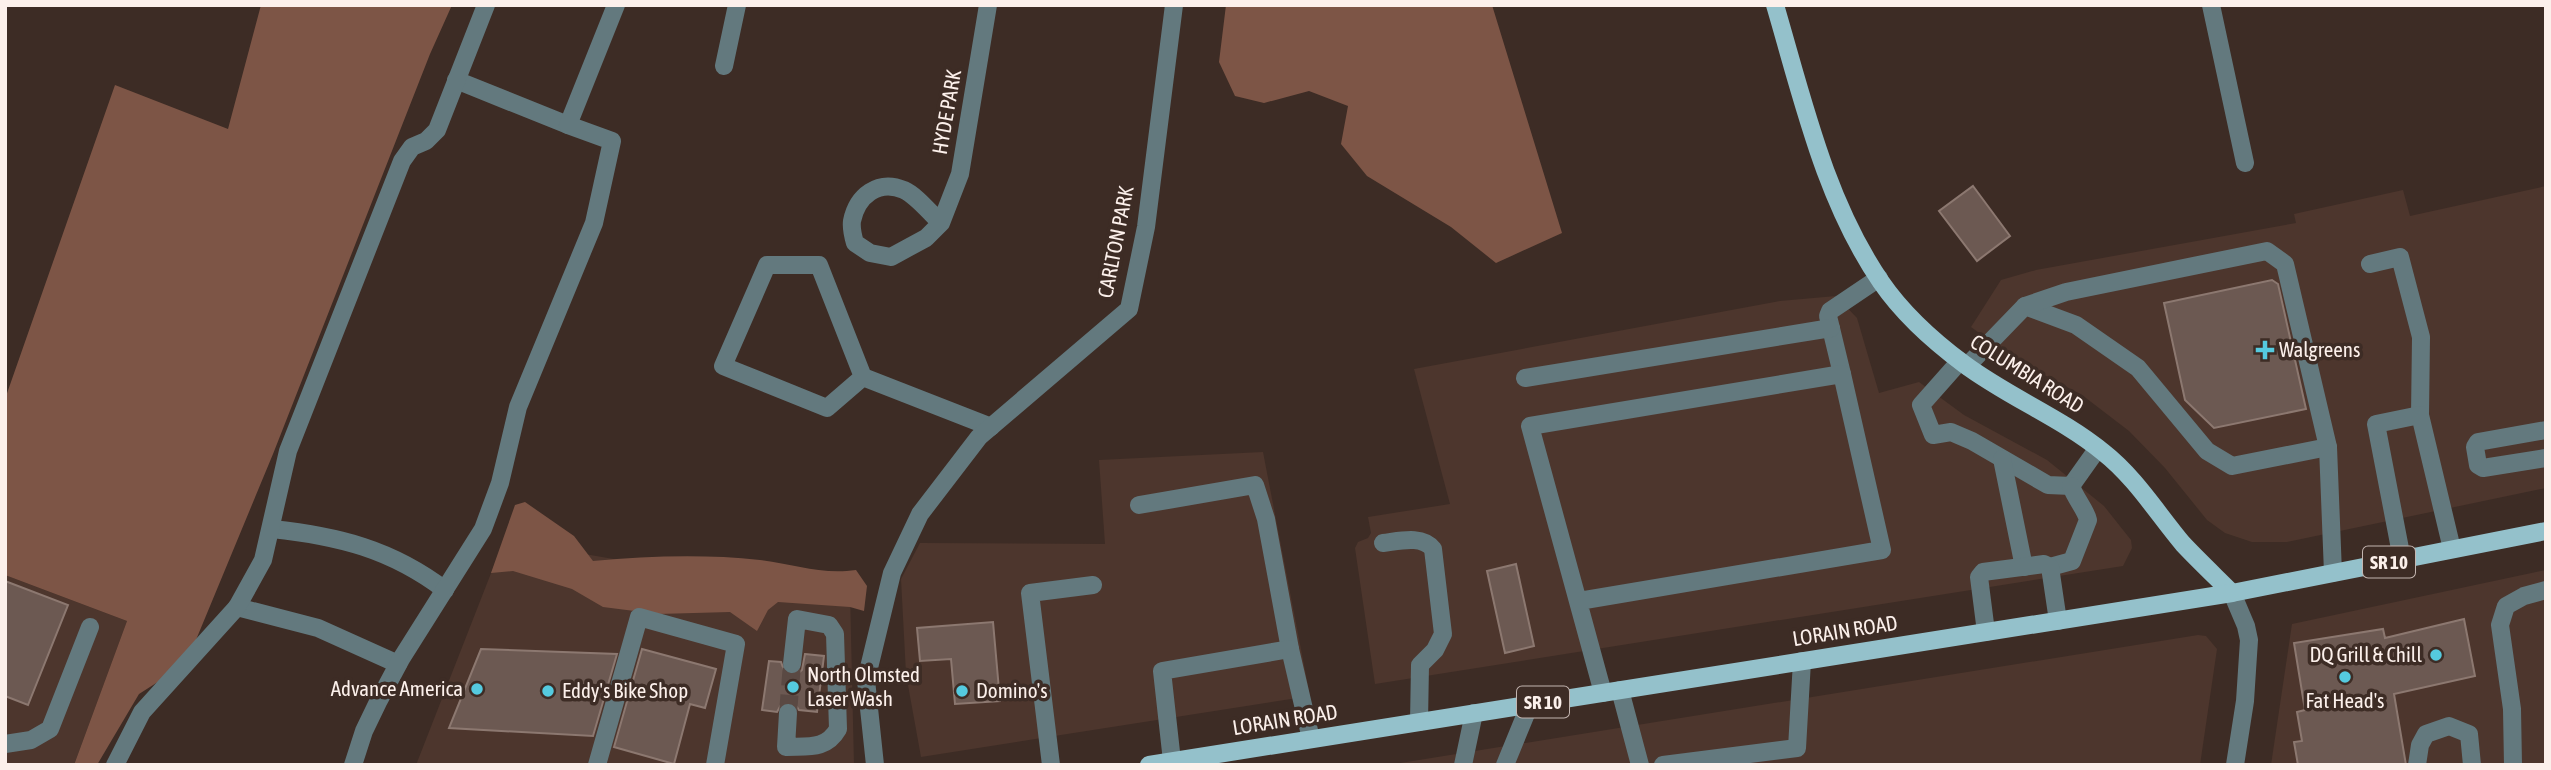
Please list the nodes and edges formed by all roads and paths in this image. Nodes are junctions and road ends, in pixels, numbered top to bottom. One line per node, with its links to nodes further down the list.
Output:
1 (486, 5): 9 (street)
2 (616, 5): 10 (street)
3 (737, 5): 8 (street)
4 (988, 5): 12 (street, HYDE PARK)
5 (1174, 5): 22 (street, CARLTON PARK)
6 (1775, 5): 14 (main road, COLUMBIA ROAD)
7 (2211, 5): 11 (street)
8 (724, 66)
9 (456, 80): 10 (street); 30 (street)
10 (568, 125): 39 (street)
11 (2245, 163)
12 (941, 223): 12 (street)
13 (2370, 264): 21 (street)
14 (1878, 278): 16 (street); 17 (main road, COLUMBIA ROAD)
15 (2025, 306): 17 (street); 24 (street); 24 (street)
16 (1831, 328): 18 (street); 20 (street)
17 (1964, 364): 25 (main road, COLUMBIA ROAD); 27 (street)
18 (1842, 374): 42 (street); 42 (street)
19 (863, 377): 19 (street); 22 (street)
20 (1525, 378)
21 (2420, 415): 33 (street); 34 (street)
22 (991, 427): 64 (street, CARLTON PARK)
23 (2546, 430): 26 (street)
24 (2328, 447): 37 (street)
25 (2098, 448): 28 (street); 41 (main road, COLUMBIA ROAD)
26 (2546, 458)
27 (2002, 459): 28 (street); 35 (street)
28 (2071, 486): 36 (street)
29 (1139, 505): 47 (street)
30 (272, 529): 39 (street); 43 (street)
31 (2546, 531): 33 (main road, LORAIN ROAD / SR 10)
32 (1383, 543): 55 (street)
33 (2452, 549): 34 (main road, LORAIN ROAD / SR 10)
34 (2402, 559): 37 (main road, LORAIN ROAD / SR 10)
35 (2024, 567): 36 (street); 46 (street)
36 (2050, 567): 44 (street)
37 (2333, 573): 41 (main road, LORAIN ROAD / SR 10)
38 (1093, 586): 65 (street)
39 (445, 590): 49 (street)
40 (2546, 590): 74 (street)
41 (2232, 593): 44 (main road, LORAIN ROAD / SR 10); 71 (street, COLUMBIA ROAD)
42 (1579, 601): 51 (street)
43 (237, 607): 49 (street); 60 (street)
44 (2058, 621): 46 (main road, LORAIN ROAD / SR 10)
45 (90, 627): 57 (street)
46 (1986, 632): 48 (main road, LORAIN ROAD / SR 10)
47 (1290, 649): 56 (street); 59 (street)
48 (1802, 661): 51 (main road, LORAIN ROAD / SR 10); 70 (street)
49 (398, 664): 61 (street)
50 (792, 664): 58 (street)
51 (1612, 691): 52 (main road, LORAIN ROAD / SR 10); 69 (street)
52 (1530, 704): 54 (main road, LORAIN ROAD / SR 10); 68 (street)
53 (788, 713): 58 (street)
54 (1474, 713): 55 (main road, LORAIN ROAD / SR 10); 67 (street)
55 (1419, 722): 56 (main road, LORAIN ROAD / SR 10)
56 (1311, 739): 59 (main road, LORAIN ROAD / SR 10)
57 (5, 744)
58 (785, 756)
59 (1172, 761): 66 (main road, LORAIN ROAD / SR 10)
60 (115, 765)
61 (354, 765)
62 (597, 765): 63 (street)
63 (715, 765)
64 (874, 765)
65 (1051, 765)
66 (1149, 765)
67 (1463, 765)
68 (1505, 765)
69 (1640, 765)
70 (1663, 765)
71 (2235, 765)
72 (2417, 765): 73 (street)
73 (2472, 765)
74 (2513, 765)

